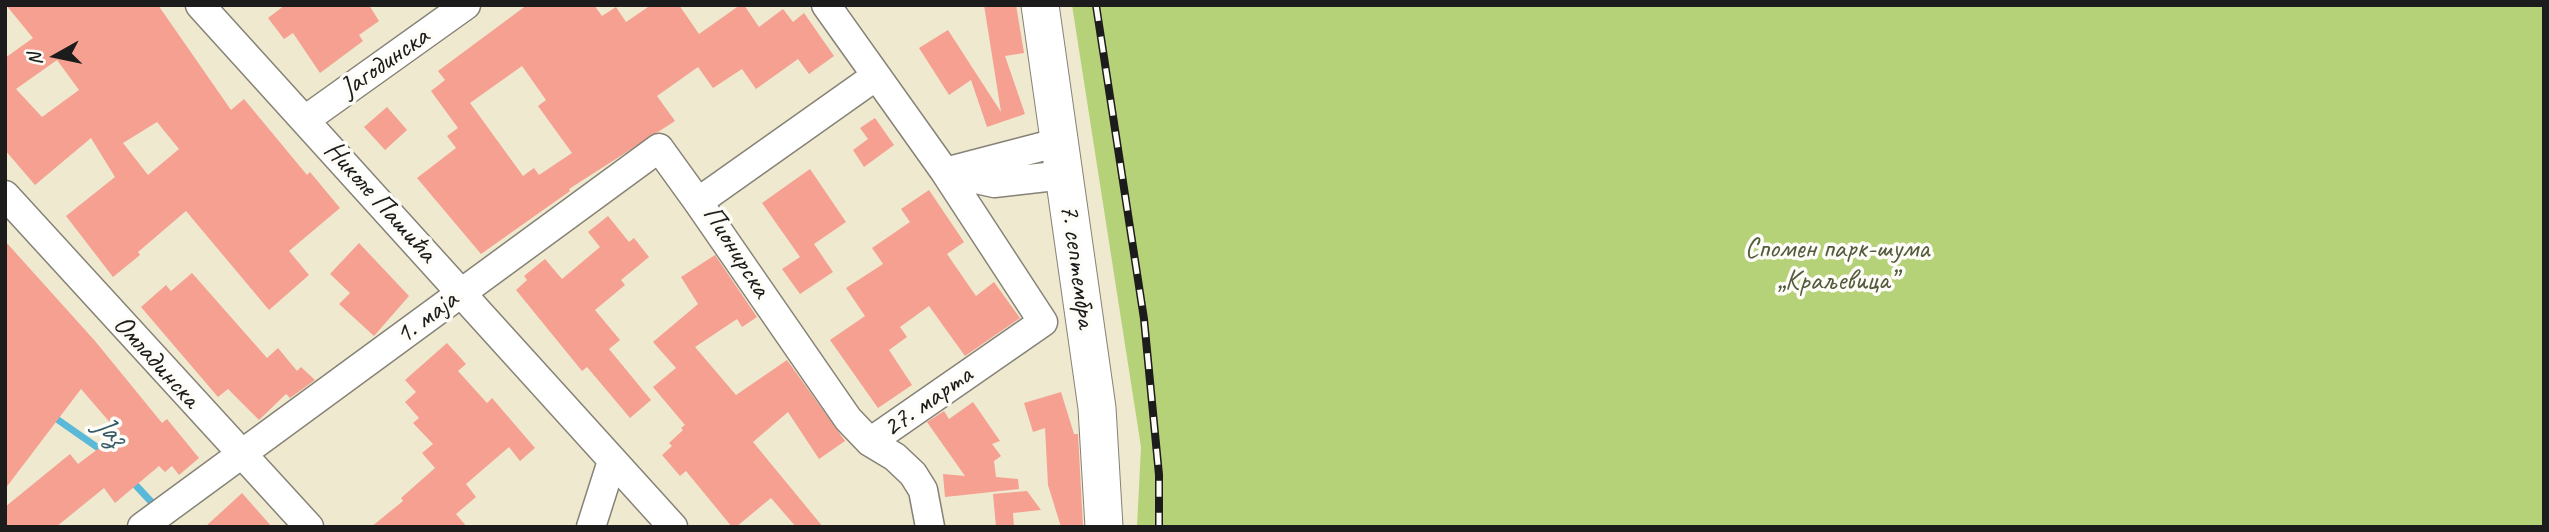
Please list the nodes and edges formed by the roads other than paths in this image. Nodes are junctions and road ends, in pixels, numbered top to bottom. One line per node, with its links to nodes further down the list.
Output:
1 (200, 5): 6 (street, Николе Пашића)
2 (466, 5): 6 (street, Јагодинска)
3 (826, 5): 5 (street)
4 (1040, 5): 7 (main road, 7. септембра)
5 (876, 76): 8 (street); 10 (street, Пионирска)
6 (304, 120): 11 (street, Николе Пашића)
7 (1062, 159): 8 (street); 22 (main road, 7. септембра)
8 (945, 172): 12 (street, 27. марта)
9 (5, 195): 13 (street, Омладинска)
10 (698, 202): 11 (street, 1. маја); 12 (street, Пионирска)
11 (462, 292): 13 (street, 1. маја); 14 (street, Николе Пашића)
12 (870, 442): 21 (street, 27. марта)
13 (241, 456): 16 (street, 1. маја); 17 (street, Омладинска)
14 (612, 461): 15 (street, Николе Пашића); 18 (street)
15 (643, 494): 19 (street, Николе Пашића); 20 (street, Николе Пашића)
16 (142, 527)
17 (309, 527)
18 (591, 527)
19 (655, 527)
20 (673, 527)
21 (930, 527)
22 (1104, 527)

